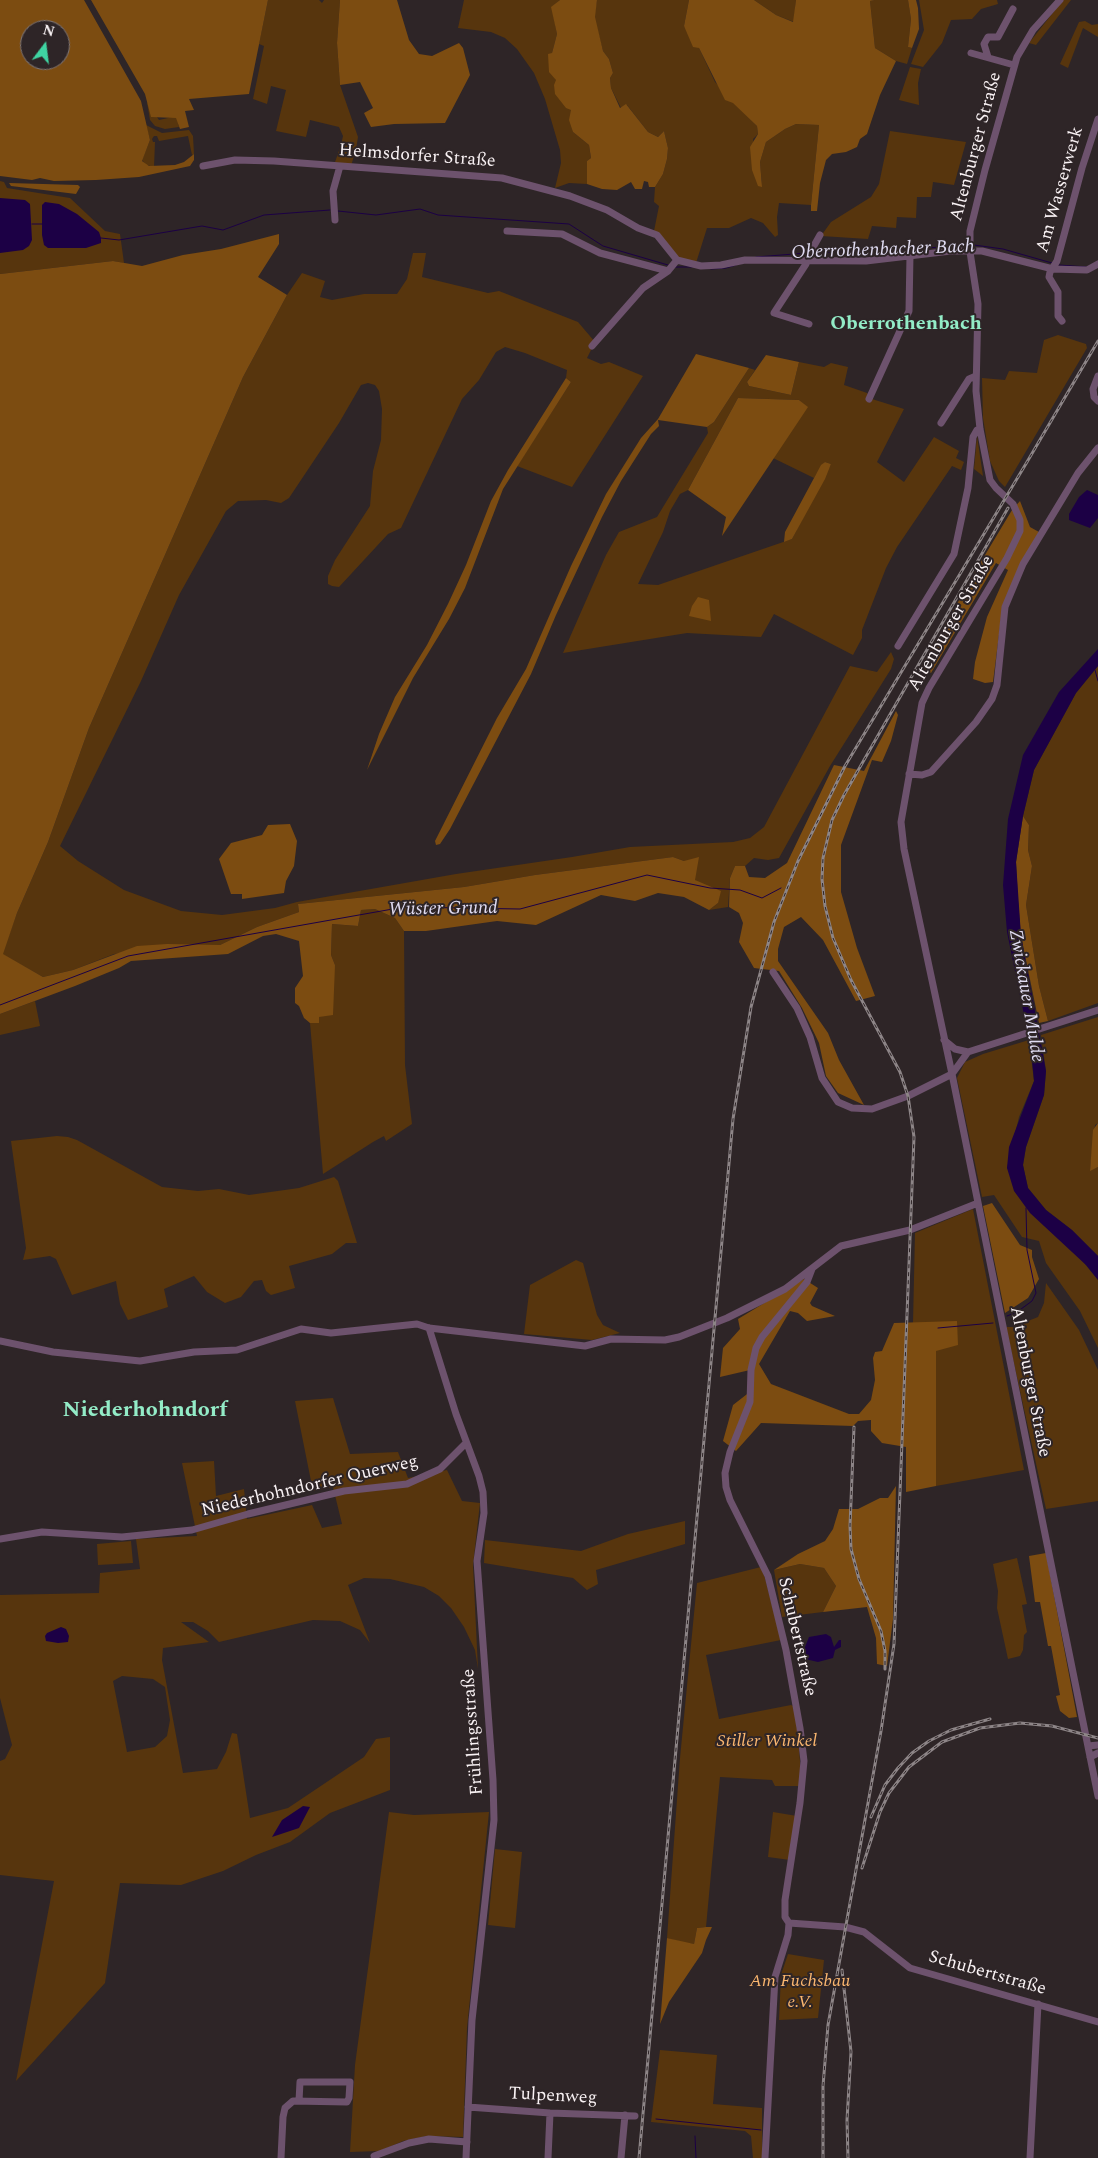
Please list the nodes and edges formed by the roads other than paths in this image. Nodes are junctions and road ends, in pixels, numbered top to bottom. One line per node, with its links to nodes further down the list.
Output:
1 (1060, 0): 5 (street, Altenburger Straße)
2 (1013, 9): 4 (street)
3 (971, 53): 4 (street)
4 (988, 57): 5 (street)
5 (1014, 65): 12 (street, Altenburger Straße)
6 (1098, 119): 15 (street, Am Wasserwerk)
7 (203, 166): 8 (street, Helmsdorfer Straße)
8 (340, 166): 9 (street); 16 (street, Helmsdorfer Straße)
9 (335, 220)
10 (507, 231): 16 (street)
11 (820, 235): 13 (street)
12 (970, 248): 14 (street); 15 (street); 21 (street, Altenburger Straße)
13 (809, 256): 14 (street); 16 (street); 19 (street)
14 (910, 256): 23 (street)
15 (1054, 265): 17 (street); 18 (street)
16 (672, 266): 20 (street)
17 (1093, 267)
18 (1062, 321)
19 (809, 324)
20 (592, 346)
21 (976, 376): 25 (street); 26 (street, Altenburger Straße)
22 (1098, 376): 24 (street)
23 (869, 399)
24 (1098, 401)
25 (941, 423)
26 (980, 429): 28 (street); 29 (street, Altenburger Straße)
27 (1098, 448): 29 (street)
28 (898, 646)
29 (910, 774): 32 (street, Altenburger Straße)
30 (773, 972): 34 (street)
31 (1098, 1010): 33 (street)
32 (944, 1040): 33 (street); 34 (street, Altenburger Straße)
33 (968, 1052): 34 (street)
34 (952, 1074): 35 (street, Altenburger Straße)
35 (978, 1203): 36 (street); 42 (street, Altenburger Straße)
36 (812, 1268): 37 (street); 46 (street, Schubertstraße)
37 (429, 1328): 38 (street); 39 (street, Frühlingsstraße)
38 (0, 1341)
39 (466, 1443): 40 (street, Niederhohndorfer Querweg); 50 (street, Frühlingsstraße)
40 (0, 1539)
41 (1098, 1745): 42 (street)
42 (1088, 1746): 44 (street, Altenburger Straße)
43 (1098, 1754): 44 (street)
44 (1090, 1757): 45 (street, Altenburger Straße)
45 (1098, 1796)
46 (789, 1922): 47 (street, Schubertstraße); 60 (street, Schubertstraße)
47 (1038, 2004): 48 (street, Schubertstraße); 61 (street)
48 (1098, 2022)
49 (299, 2101): 49 (street); 56 (street)
50 (468, 2108): 51 (street, Tulpenweg); 54 (street, Frühlingsstraße)
51 (550, 2113): 52 (street, Tulpenweg); 58 (street)
52 (625, 2115): 53 (street, Tulpenweg); 59 (street)
53 (635, 2116)
54 (467, 2142): 55 (street); 57 (street, Frühlingsstraße)
55 (374, 2156)
56 (281, 2158)
57 (466, 2158)
58 (548, 2158)
59 (621, 2158)
60 (765, 2158)
61 (1030, 2158)

